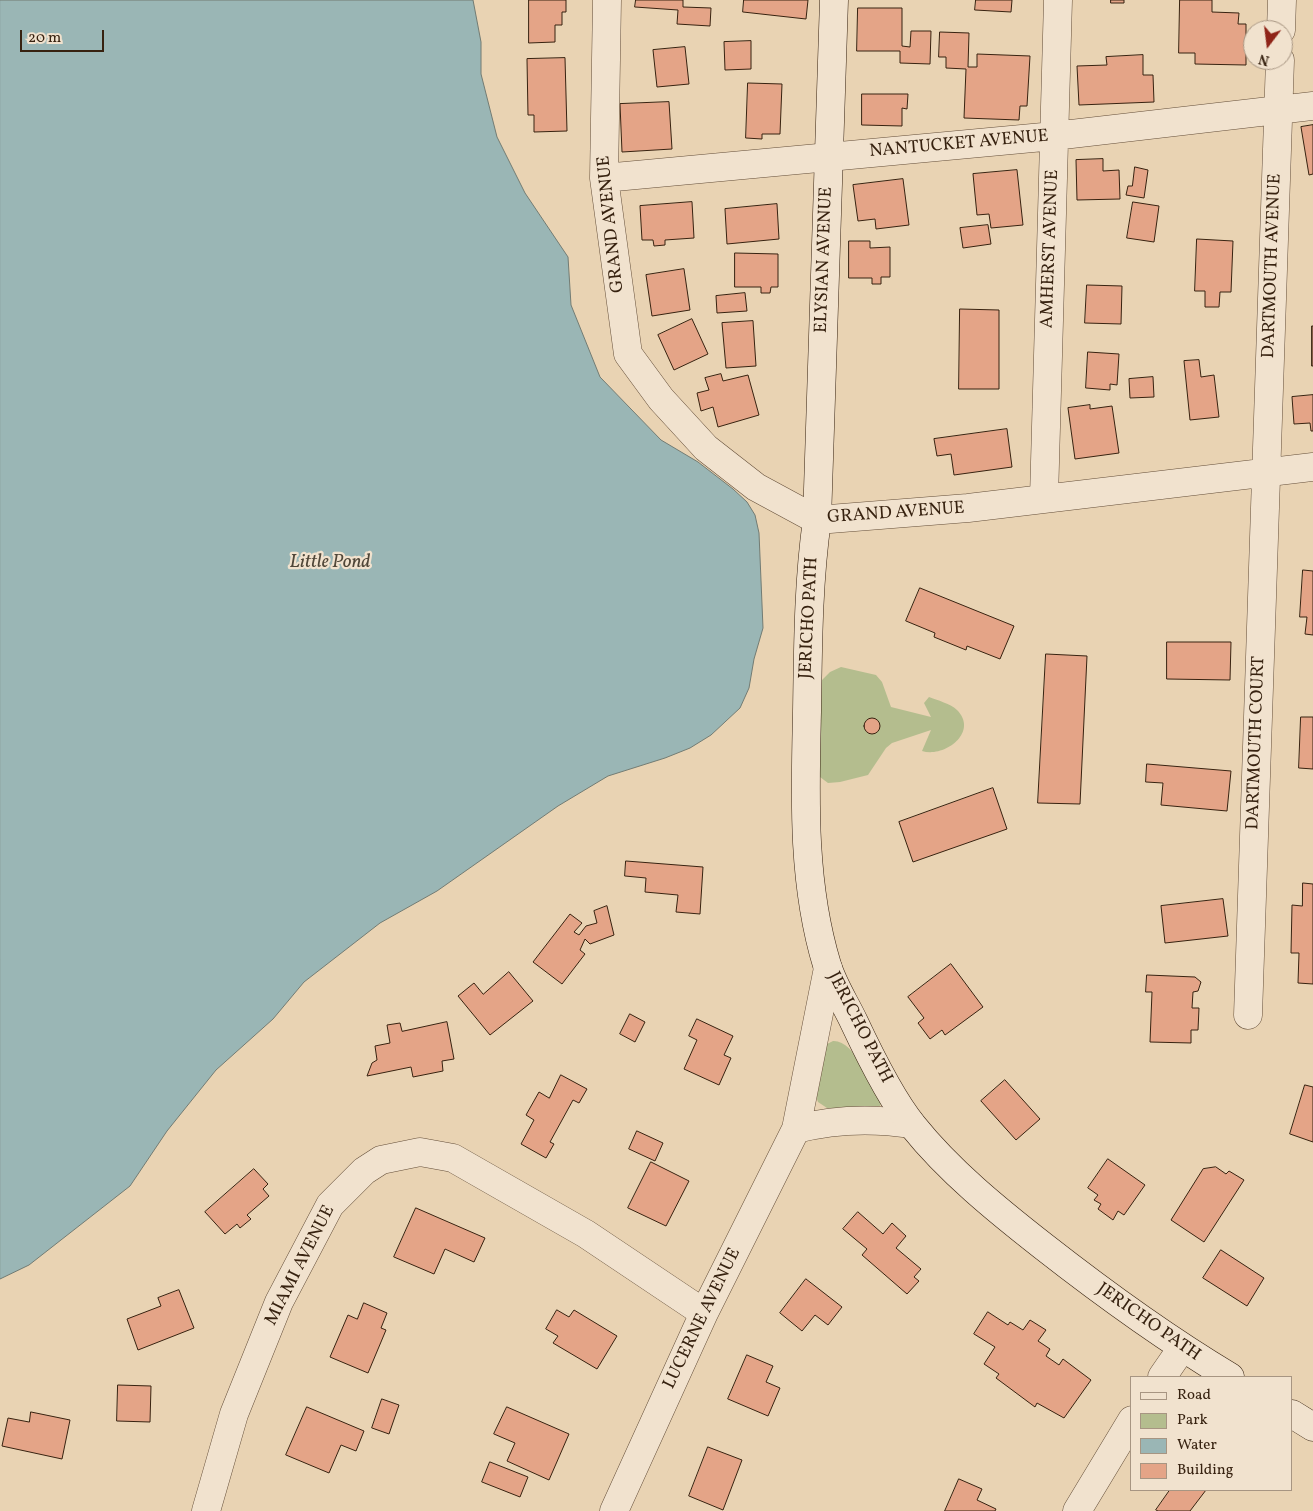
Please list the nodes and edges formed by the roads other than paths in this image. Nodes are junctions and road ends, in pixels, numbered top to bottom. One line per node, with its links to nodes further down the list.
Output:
1 (607, 0): 11 (street, GRAND AVENUE)
2 (834, 0): 10 (street, ELYSIAN AVENUE)
3 (1058, 0): 9 (street, AMHERST AVENUE)
4 (1282, 0): 5 (street)
5 (1281, 20)
6 (1280, 70): 8 (street, DARTMOUTH AVENUE)
7 (1313, 106): 8 (street, NANTUCKET AVENUE)
8 (1278, 110): 9 (street, NANTUCKET AVENUE); 13 (street, DARTMOUTH AVENUE)
9 (1054, 136): 10 (street, NANTUCKET AVENUE); 14 (street, AMHERST AVENUE)
10 (828, 158): 11 (street, NANTUCKET AVENUE); 15 (street, ELYSIAN AVENUE)
11 (604, 178): 15 (street, GRAND AVENUE)
12 (1313, 467): 13 (street, GRAND AVENUE)
13 (1267, 472): 14 (street, GRAND AVENUE); 17 (street, DARTMOUTH COURT)
14 (1044, 498): 15 (street, GRAND AVENUE)
15 (817, 520): 16 (street, JERICHO PATH)
16 (828, 968): 18 (street, JERICHO PATH); 19 (street, LUCERNE AVENUE)
17 (1248, 1015)
18 (911, 1124): 19 (street); 21 (street, JERICHO PATH)
19 (796, 1129): 20 (street, LUCERNE AVENUE)
20 (704, 1314): 27 (street, MIAMI AVENUE); 28 (street, LUCERNE AVENUE)
21 (1182, 1348): 22 (street); 23 (street, JERICHO PATH)
22 (1163, 1376)
23 (1228, 1376)
24 (1293, 1415): 26 (street)
25 (1130, 1423): 29 (street)
26 (1313, 1427)
27 (206, 1511)
28 (614, 1511)
29 (1076, 1511)

